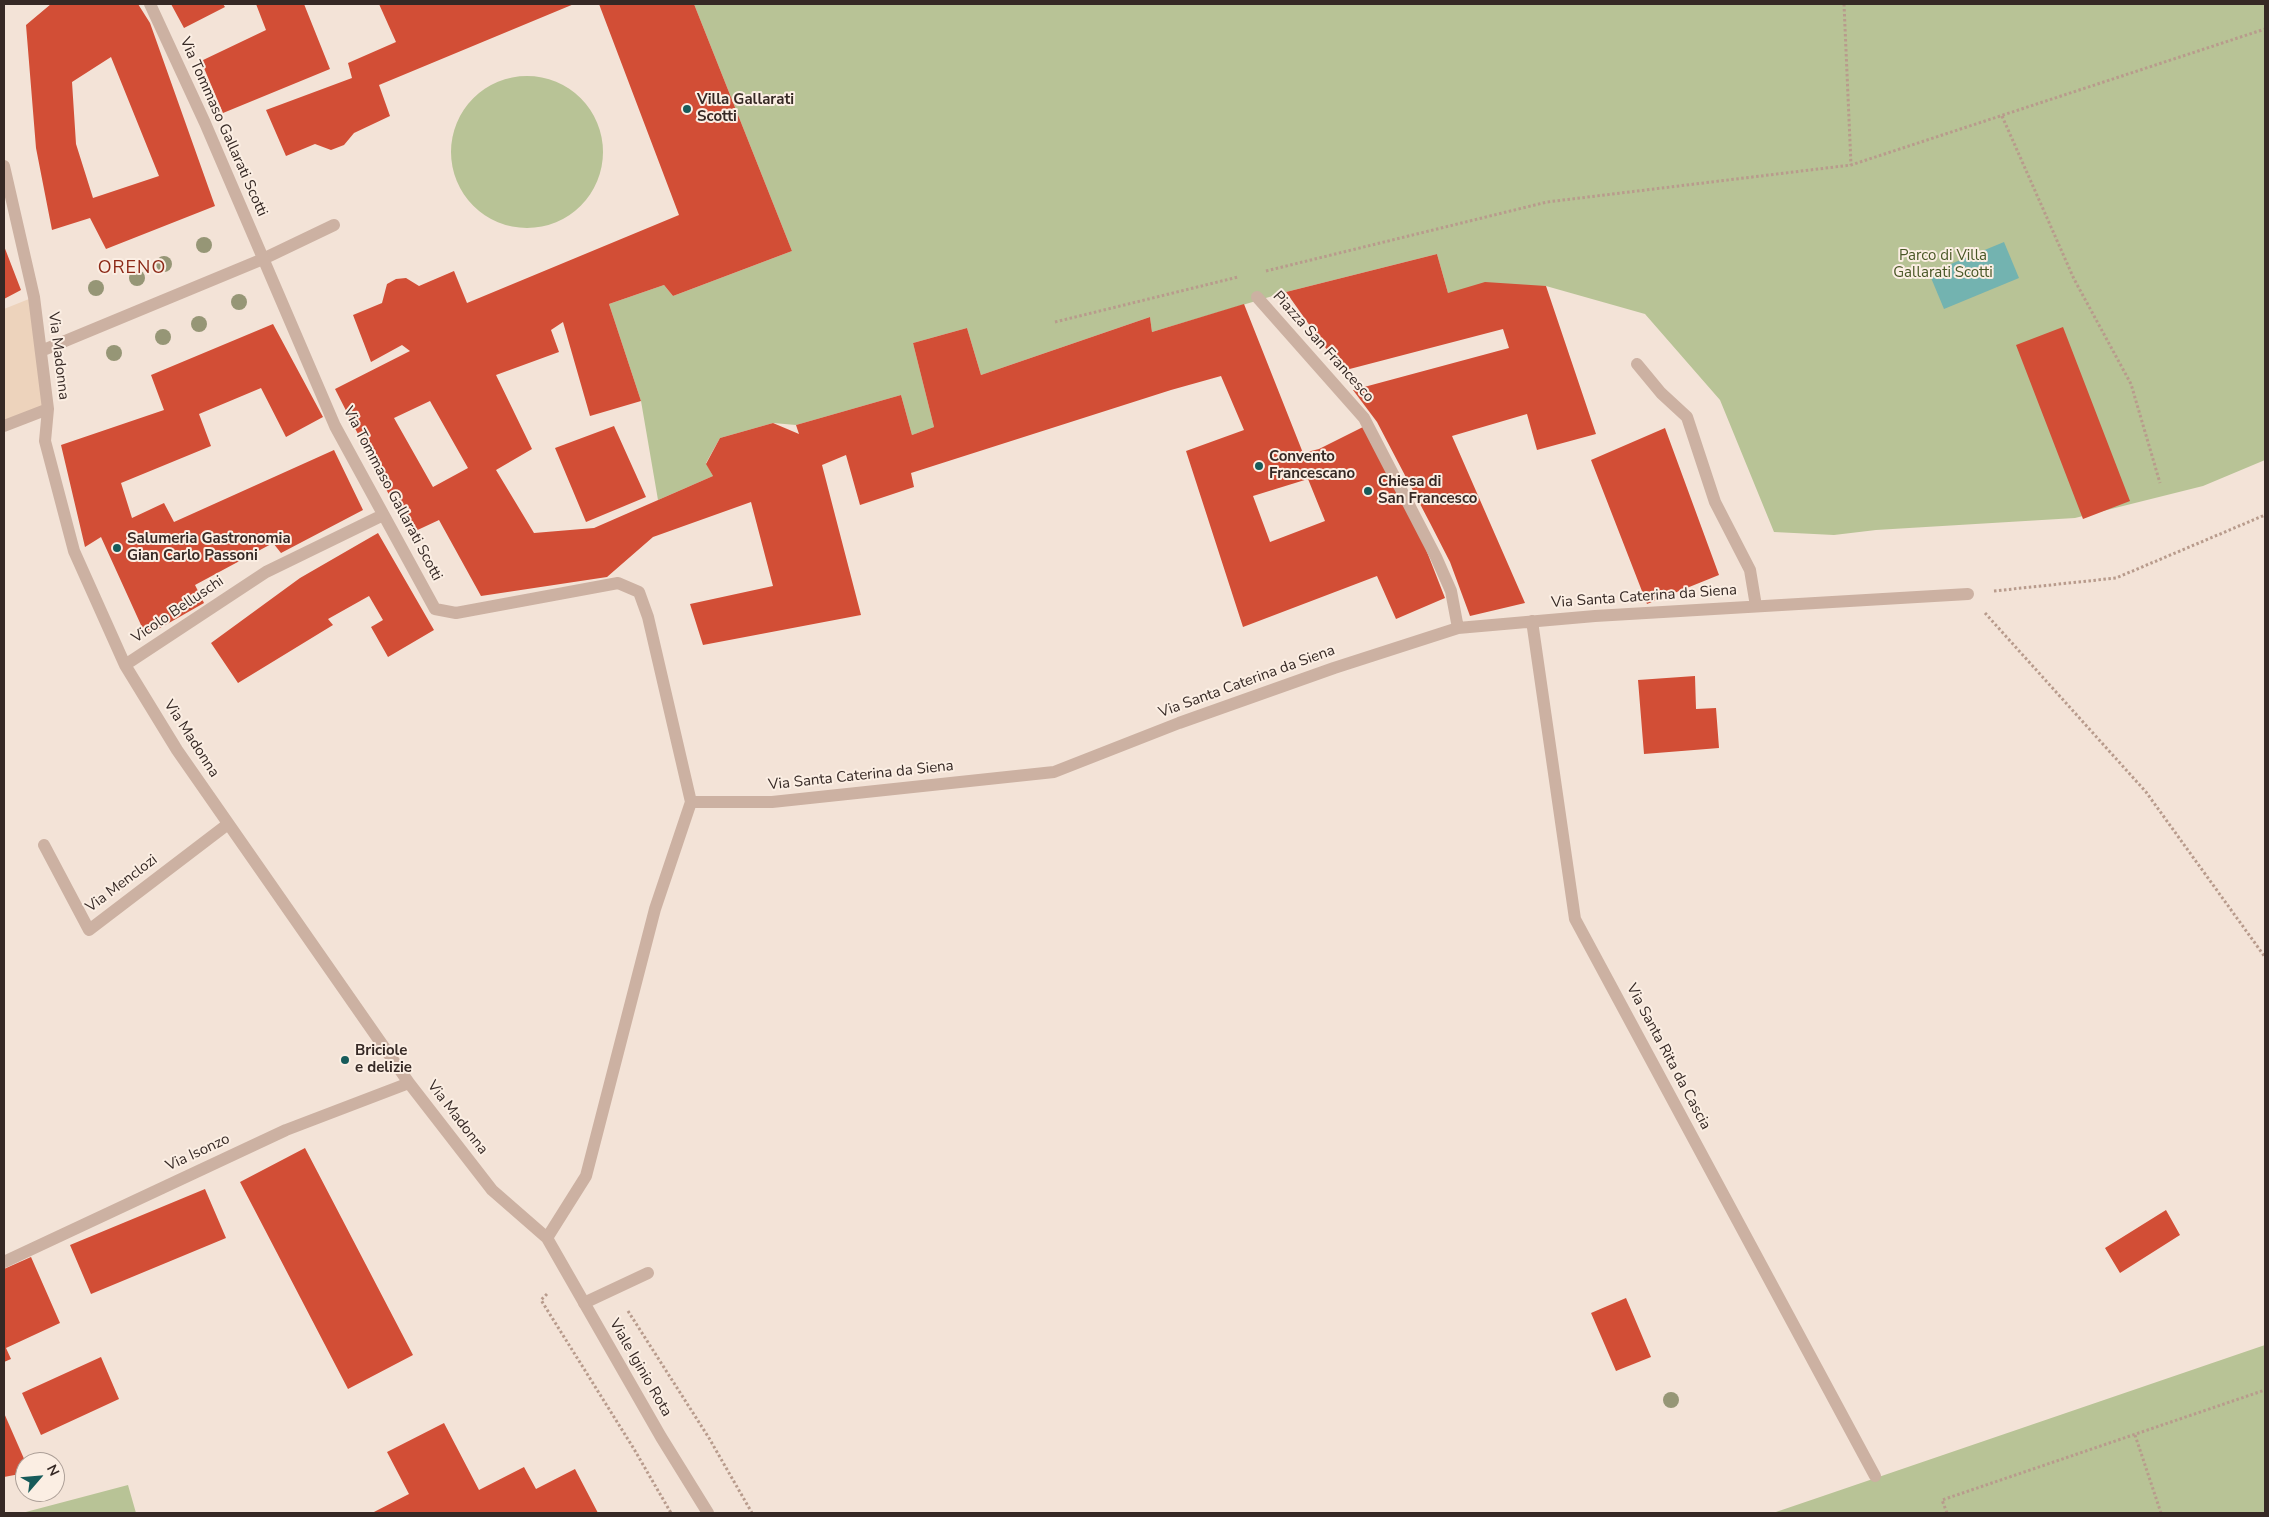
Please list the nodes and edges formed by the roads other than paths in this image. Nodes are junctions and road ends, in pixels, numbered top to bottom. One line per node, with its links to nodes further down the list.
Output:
1 (150, 4): 4 (street, Via Tommaso Gallarati Scotti)
2 (4, 166): 6 (street, Via Madonna)
3 (334, 225): 4 (street)
4 (263, 258): 6 (street); 10 (street, Via Tommaso Gallarati Scotti)
5 (1257, 297): 14 (street, Piazza San Francesco)
6 (41, 351): 8 (street, Via Madonna)
7 (1637, 364): 12 (street)
8 (48, 408): 9 (street); 15 (street, Via Madonna)
9 (4, 426)
10 (383, 515): 15 (street, Vicolo Belluschi); 16 (street, Via Tommaso Gallarati Scotti)
11 (1968, 594): 12 (street, Via Santa Caterina da Siena)
12 (1756, 606): 13 (street, Via Santa Caterina da Siena)
13 (1532, 621): 14 (street, Via Santa Caterina da Siena); 24 (street, Via Santa Rita da Cascia)
14 (1458, 628): 16 (street, Via Santa Caterina da Siena)
15 (125, 665): 17 (street, Via Madonna)
16 (691, 802): 20 (street)
17 (228, 824): 18 (street, Via Menclozi); 19 (street, Via Madonna)
18 (44, 845)
19 (409, 1083): 20 (street, Via Madonna); 21 (street, Via Isonzo)
20 (546, 1238): 23 (street, Viale Iginio Rota)
21 (4, 1262)
22 (648, 1273): 23 (street)
23 (584, 1303): 25 (street, Viale Iginio Rota)
24 (1875, 1476)
25 (708, 1513)

